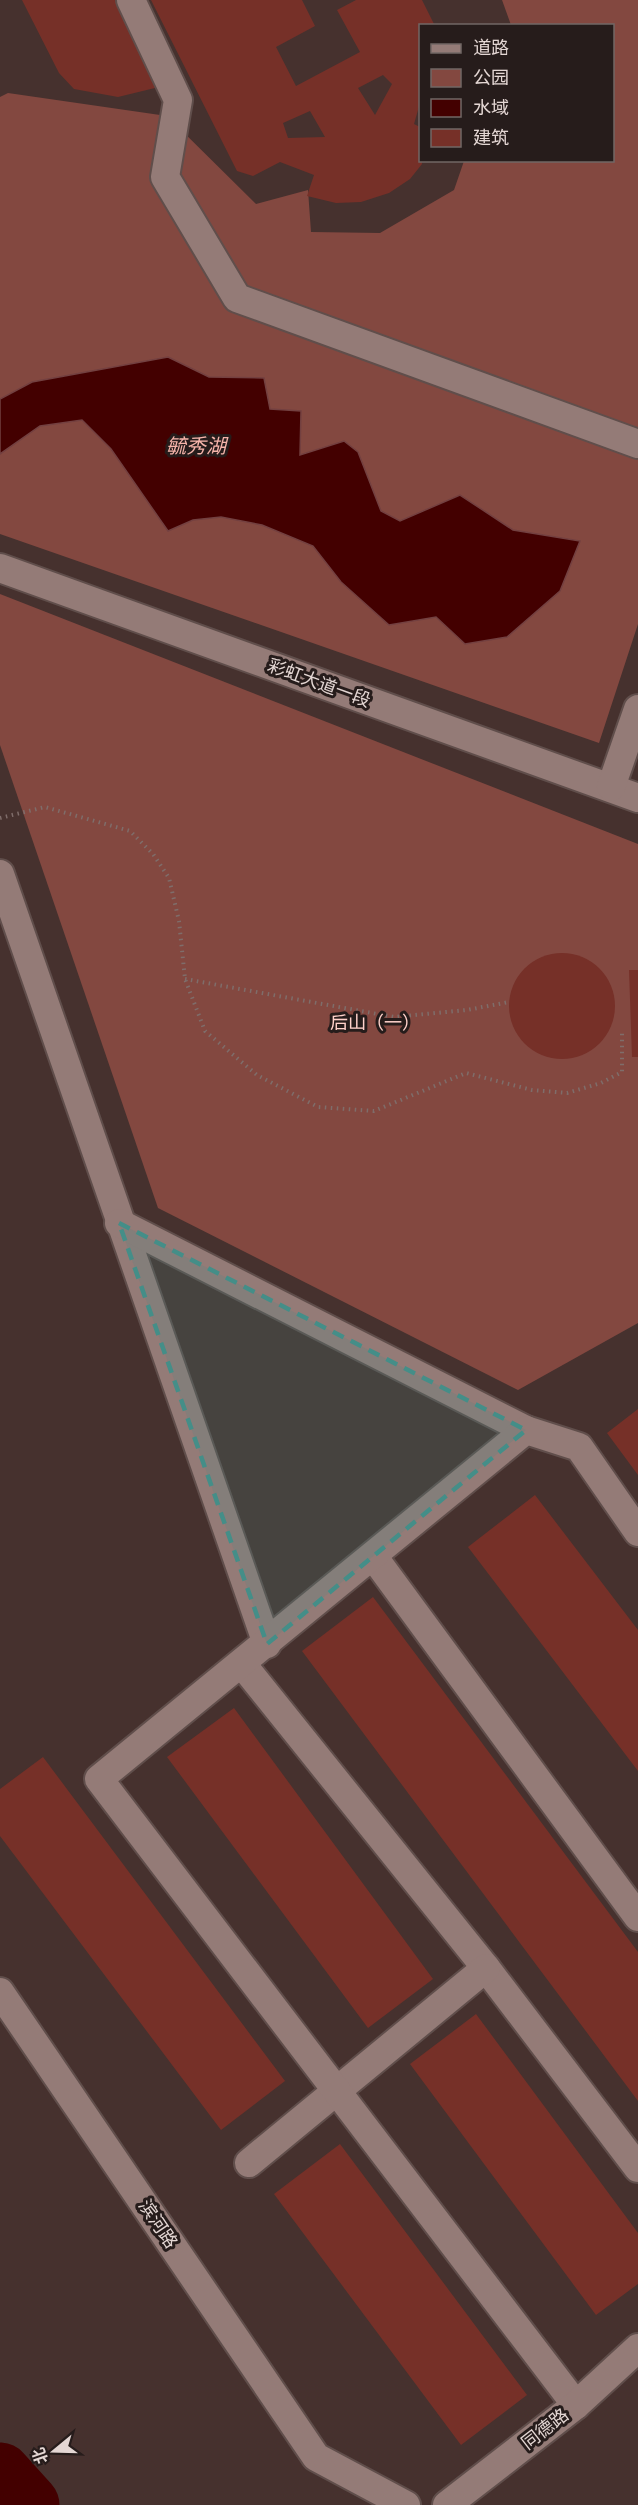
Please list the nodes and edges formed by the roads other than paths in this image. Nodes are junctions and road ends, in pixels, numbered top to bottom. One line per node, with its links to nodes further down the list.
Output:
1 (131, 0): 2 (street)
2 (638, 444)
3 (0, 568): 5 (street, 彩虹大道一段)
4 (638, 709): 5 (street)
5 (611, 787): 6 (street, 彩虹大道一段)
6 (638, 798)
7 (0, 874): 8 (street)
8 (119, 1223): 9 (street); 12 (street)
9 (526, 1430): 10 (street); 11 (street)
10 (638, 1532)
11 (373, 1556): 12 (street); 14 (street)
12 (267, 1644): 13 (street)
13 (242, 1664): 15 (street); 17 (street)
14 (638, 1917)
15 (486, 1968): 17 (street); 19 (street)
16 (0, 1992): 22 (street, 滨河路)
17 (337, 2091): 18 (street); 21 (street)
18 (249, 2163)
19 (638, 2168)
20 (638, 2348): 21 (street, 同德路)
21 (576, 2405): 23 (street, 同德路)
22 (406, 2505)
23 (447, 2505)

